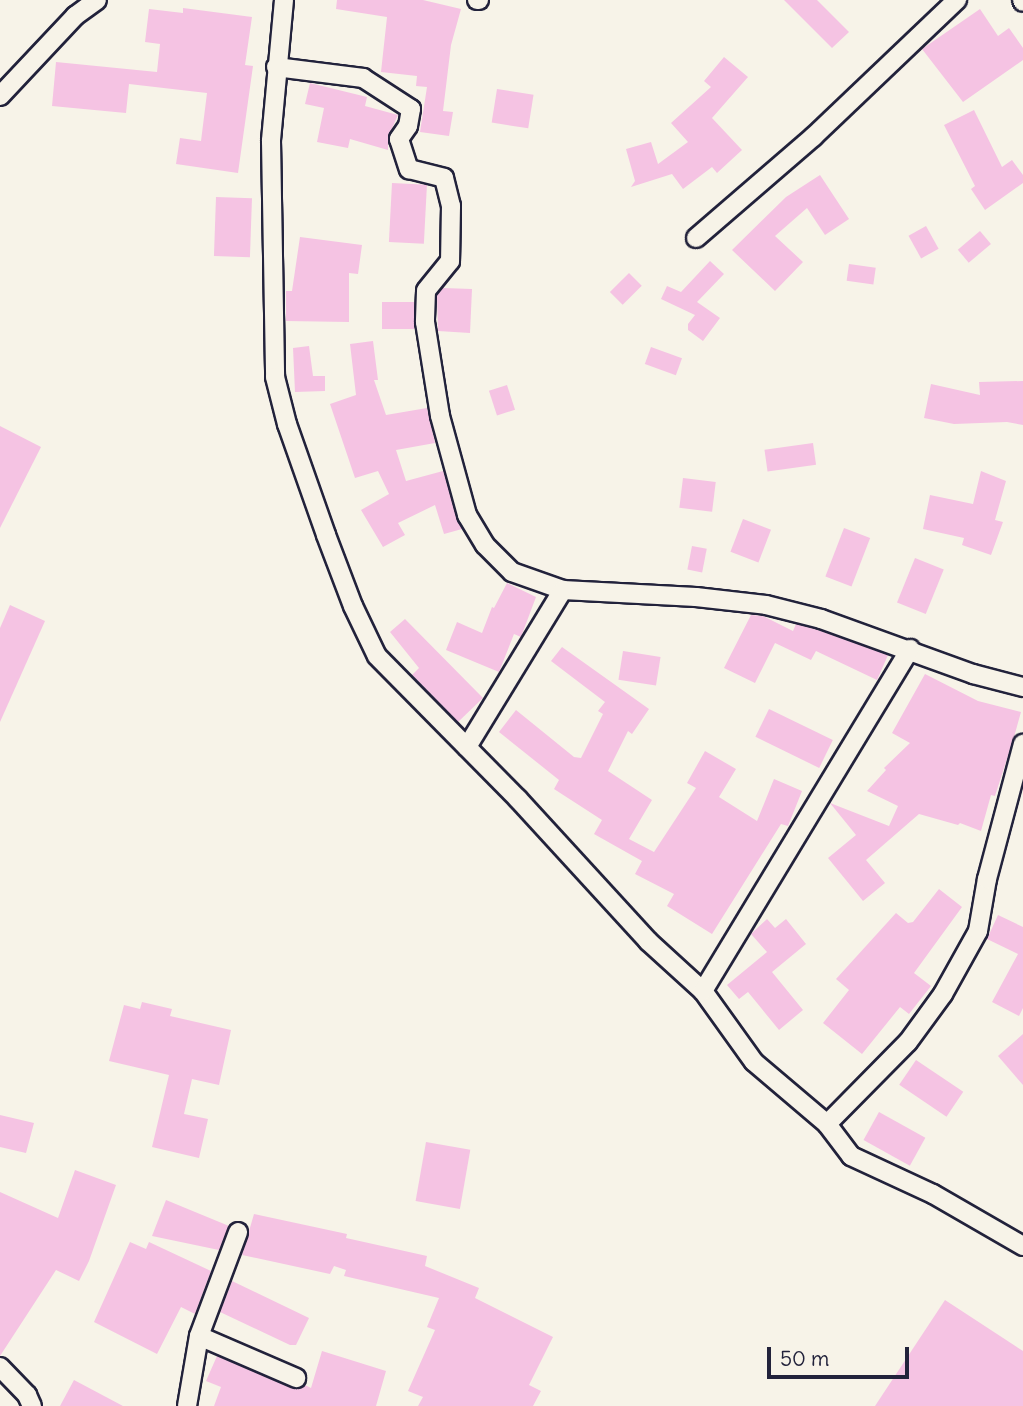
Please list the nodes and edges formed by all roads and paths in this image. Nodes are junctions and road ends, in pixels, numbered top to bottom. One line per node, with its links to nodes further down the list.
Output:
1 (97, 0): 5 (street)
2 (284, 0): 4 (street)
3 (957, 0): 6 (street)
4 (276, 67): 7 (street); 11 (street)
5 (0, 96)
6 (696, 237)
7 (563, 590): 8 (street); 11 (street)
8 (910, 649): 9 (street); 12 (street)
9 (1023, 687)
10 (1023, 744): 13 (street)
11 (467, 747): 12 (street)
12 (703, 991): 13 (street)
13 (827, 1124): 15 (street)
14 (238, 1232): 16 (street)
15 (1023, 1245)
16 (199, 1336): 18 (street); 20 (street)
17 (0, 1367): 19 (street)
18 (296, 1378)
19 (32, 1406)
20 (187, 1406)

